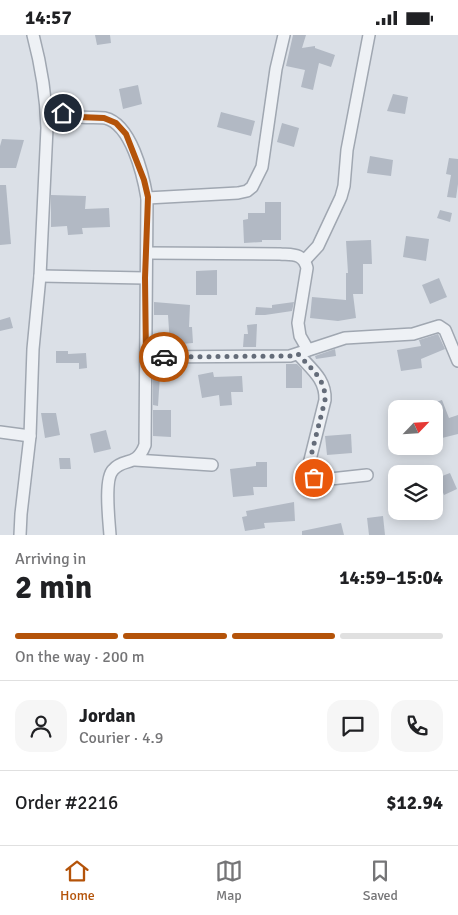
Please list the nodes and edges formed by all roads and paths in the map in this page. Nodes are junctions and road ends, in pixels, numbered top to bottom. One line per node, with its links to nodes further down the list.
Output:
1 (33, 35): 4 (street)
2 (284, 35): 5 (street)
3 (368, 35): 7 (street)
4 (47, 109): 5 (street); 8 (street)
5 (148, 197): 6 (street)
6 (147, 253): 7 (street); 9 (street)
7 (305, 260): 10 (street)
8 (40, 276): 9 (street); 14 (street)
9 (145, 278): 11 (street)
10 (303, 352): 11 (street); 12 (street); 17 (street)
11 (146, 357): 15 (street)
12 (458, 361)
13 (0, 432): 14 (street)
14 (30, 436): 18 (street)
15 (135, 460): 16 (street); 19 (street)
16 (212, 465)
17 (367, 475)
18 (20, 535)
19 (110, 535)

